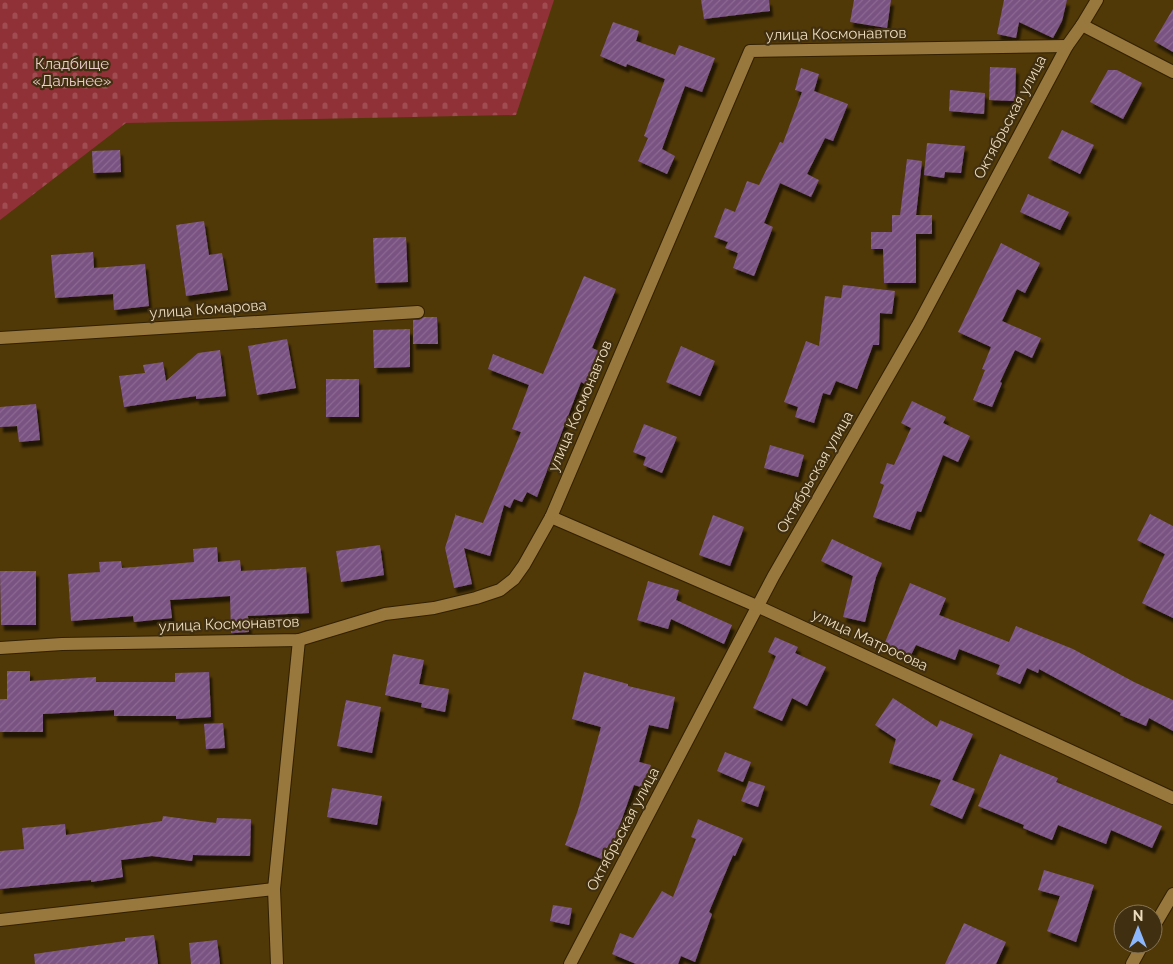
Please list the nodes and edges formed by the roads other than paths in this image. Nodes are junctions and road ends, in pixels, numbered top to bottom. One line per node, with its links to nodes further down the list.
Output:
1 (1097, 0): 2 (street, Октябрьская улица)
2 (1082, 25): 3 (street, Октябрьская улица); 4 (street)
3 (1067, 46): 7 (street, улица Космонавтов); 8 (street, Октябрьская улица)
4 (1173, 72)
5 (418, 312): 6 (street, улица Комарова)
6 (0, 338)
7 (551, 517): 8 (street, улица Матросова); 9 (street, улица Космонавтов)
8 (759, 606): 11 (street, улица Матросова); 17 (street, Октябрьская улица)
9 (299, 640): 10 (street, улица Космонавтов); 12 (street)
10 (0, 648)
11 (1173, 798)
12 (274, 889): 15 (street); 16 (street)
13 (1173, 894): 14 (street)
14 (1163, 911)
15 (0, 920)
16 (277, 964)
17 (570, 964)

